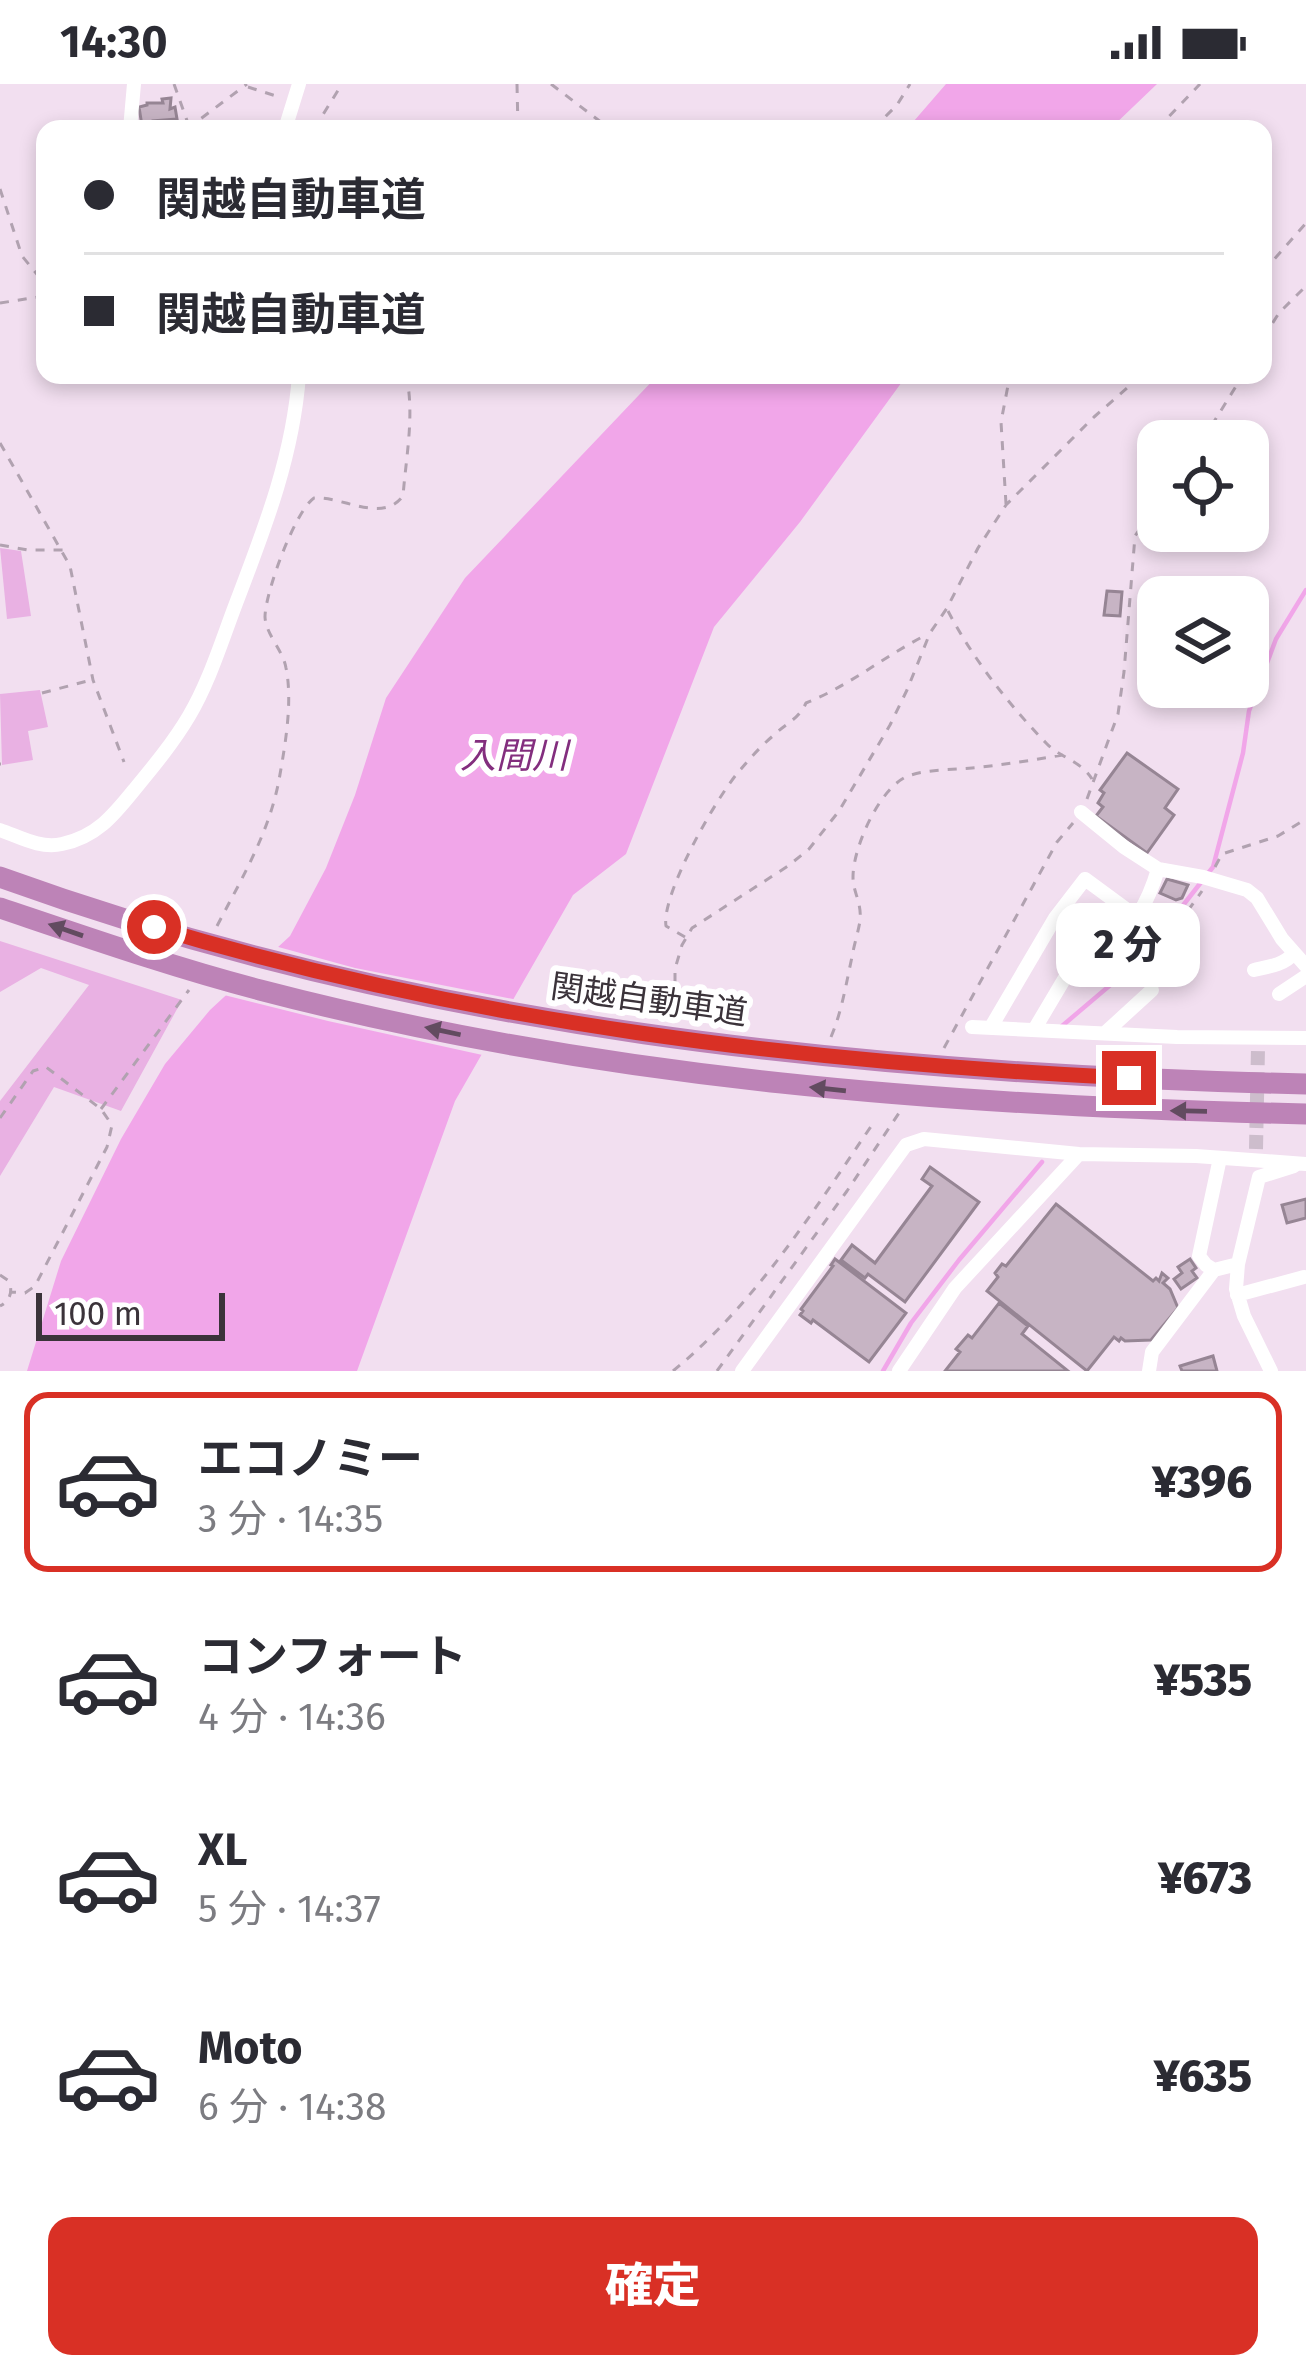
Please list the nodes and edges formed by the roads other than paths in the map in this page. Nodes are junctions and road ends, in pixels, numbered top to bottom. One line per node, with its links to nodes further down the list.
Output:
1 (134, 84): 3 (street)
2 (298, 84): 4 (street)
3 (131, 120)
4 (288, 120)
5 (298, 384): 7 (street)
6 (1082, 812): 8 (street)
7 (0, 830)
8 (1158, 869): 11 (street); 12 (street)
9 (10, 881): 23 (highway, 関越自動車道)
10 (1, 908): 24 (highway, 関越自動車道, one-way to 10)
11 (1138, 918): 19 (street); 20 (street)
12 (1293, 954): 13 (street); 14 (street)
13 (1306, 966)
14 (1254, 970)
15 (1306, 976): 17 (street)
16 (1152, 990): 21 (street)
17 (1279, 994)
18 (971, 1028): 19 (street)
19 (991, 1028): 20 (street)
20 (1034, 1030): 21 (street)
21 (1105, 1033): 22 (street)
22 (1306, 1038)
23 (1306, 1084)
24 (1306, 1114)
25 (1078, 1154): 26 (street); 32 (street); 33 (street)
26 (1220, 1158): 27 (street); 29 (street)
27 (1302, 1164): 28 (street)
28 (1238, 1264): 29 (street); 31 (street)
29 (1214, 1270): 34 (street)
30 (1304, 1277): 31 (street)
31 (1237, 1295): 35 (street)
32 (742, 1371)
33 (899, 1371)
34 (1149, 1371)
35 (1271, 1371)

